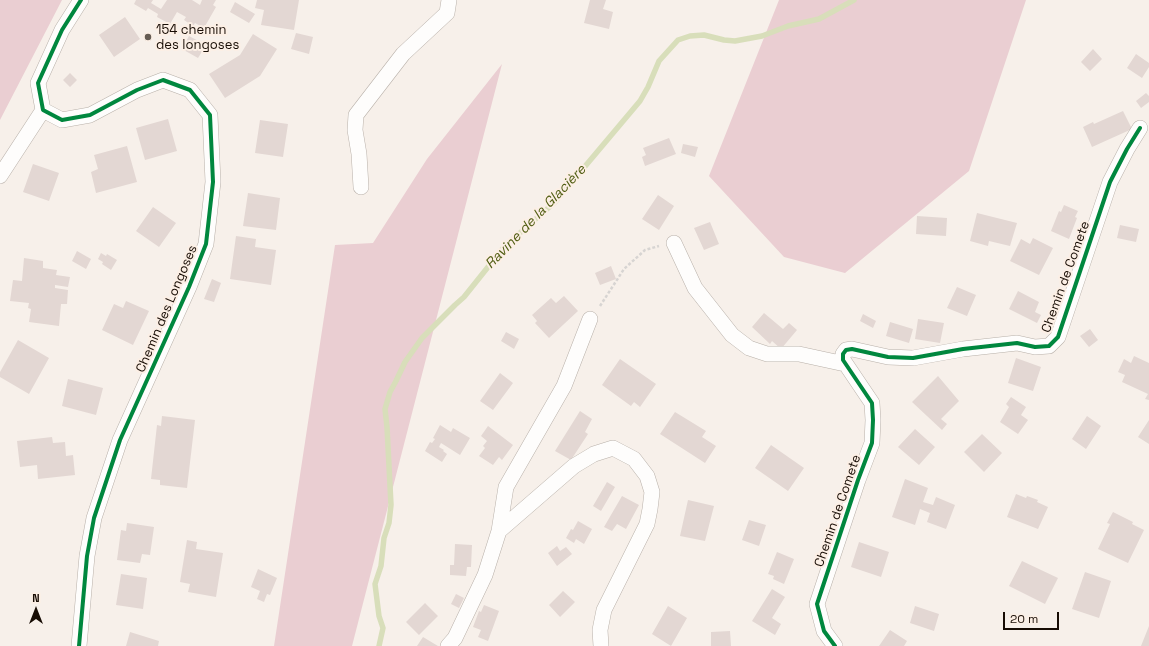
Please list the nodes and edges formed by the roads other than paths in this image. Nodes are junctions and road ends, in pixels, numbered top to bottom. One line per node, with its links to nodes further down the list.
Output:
1 (81, 0): 3 (street)
2 (449, 0): 6 (street)
3 (42, 110): 5 (street); 11 (street, Chemin des Longoses)
4 (1140, 128): 9 (street, Chemin de Comete)
5 (0, 176)
6 (361, 187)
7 (674, 243): 9 (street)
8 (590, 320): 10 (street)
9 (846, 364): 14 (street, Chemin de Comete)
10 (499, 530): 12 (street); 13 (street)
11 (79, 646)
12 (448, 646)
13 (601, 646)
14 (836, 646)

